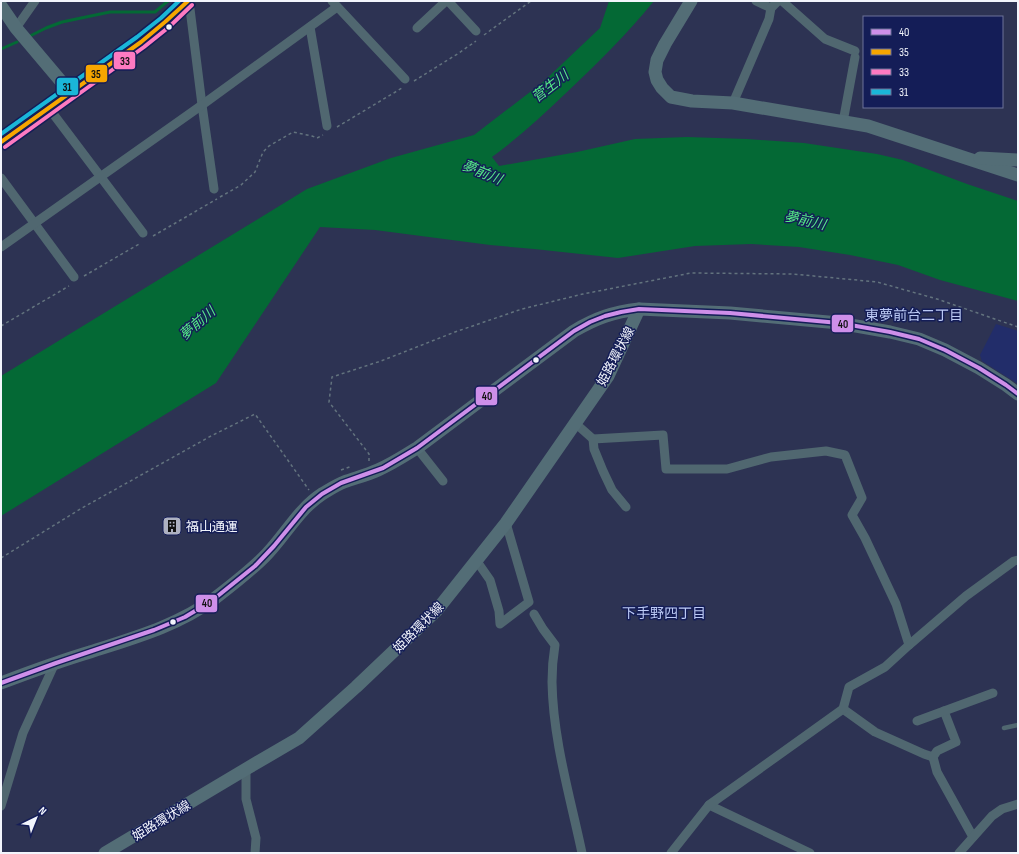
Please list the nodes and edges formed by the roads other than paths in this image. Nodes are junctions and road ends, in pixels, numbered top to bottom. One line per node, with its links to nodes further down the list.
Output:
1 (35, 1): 12 (street)
2 (189, 1): 16 (main road); 18 (street)
3 (447, 1): 13 (street); 14 (street)
4 (691, 1): 17 (main road)
5 (756, 1): 10 (street)
6 (778, 1): 10 (street)
7 (782, 1): 20 (street)
8 (335, 4): 11 (street); 15 (street)
9 (1, 6): 12 (main road)
10 (771, 8): 17 (street)
11 (310, 27): 18 (street); 21 (street)
12 (16, 28): 16 (main road)
13 (417, 28)
14 (479, 36)
15 (406, 83)
16 (70, 92): 19 (main road)
17 (733, 103): 20 (main road)
18 (202, 105): 26 (street); 28 (street)
19 (48, 107): 22 (main road); 26 (street)
20 (843, 122): 23 (main road)
21 (326, 130)
22 (1, 142)
23 (964, 158): 24 (main road); 25 (main road)
24 (1018, 160)
25 (1018, 175)
26 (100, 177): 29 (street); 30 (street)
27 (1, 178): 29 (street)
28 (214, 189)
29 (35, 223): 31 (street); 32 (street)
30 (144, 236)
31 (1, 247)
32 (76, 279)
33 (639, 309): 34 (main road, 姫路環状線); 35 (main road, 姫路環状線); 37 (main road, 姫路環状線)
34 (1018, 394)
35 (575, 423): 36 (street); 40 (main road, 姫路環状線)
36 (594, 439): 39 (street); 44 (street)
37 (417, 448): 38 (street); 45 (main road, 姫路環状線)
38 (443, 481)
39 (626, 507)
40 (506, 523): 41 (main road, 姫路環状線); 41 (street)
41 (476, 560): 54 (main road, 姫路環状線)
42 (1018, 560): 44 (street)
43 (534, 614): 61 (street)
44 (909, 645): 48 (street)
45 (55, 663): 46 (main road, 姫路環状線); 57 (street)
46 (1, 683)
47 (993, 693): 49 (street)
48 (843, 709): 53 (street); 56 (street)
49 (944, 710): 50 (street); 53 (street)
50 (917, 721)
51 (1018, 725): 52 (lane)
52 (1004, 728)
53 (933, 757): 58 (street)
54 (246, 769): 59 (main road, 姫路環状線); 60 (street)
55 (1018, 804): 58 (street)
56 (709, 805): 62 (street); 63 (street)
57 (1, 806)
58 (973, 837): 64 (street)
59 (105, 853)
60 (255, 853)
61 (582, 853)
62 (671, 853)
63 (810, 853)
64 (959, 853)

